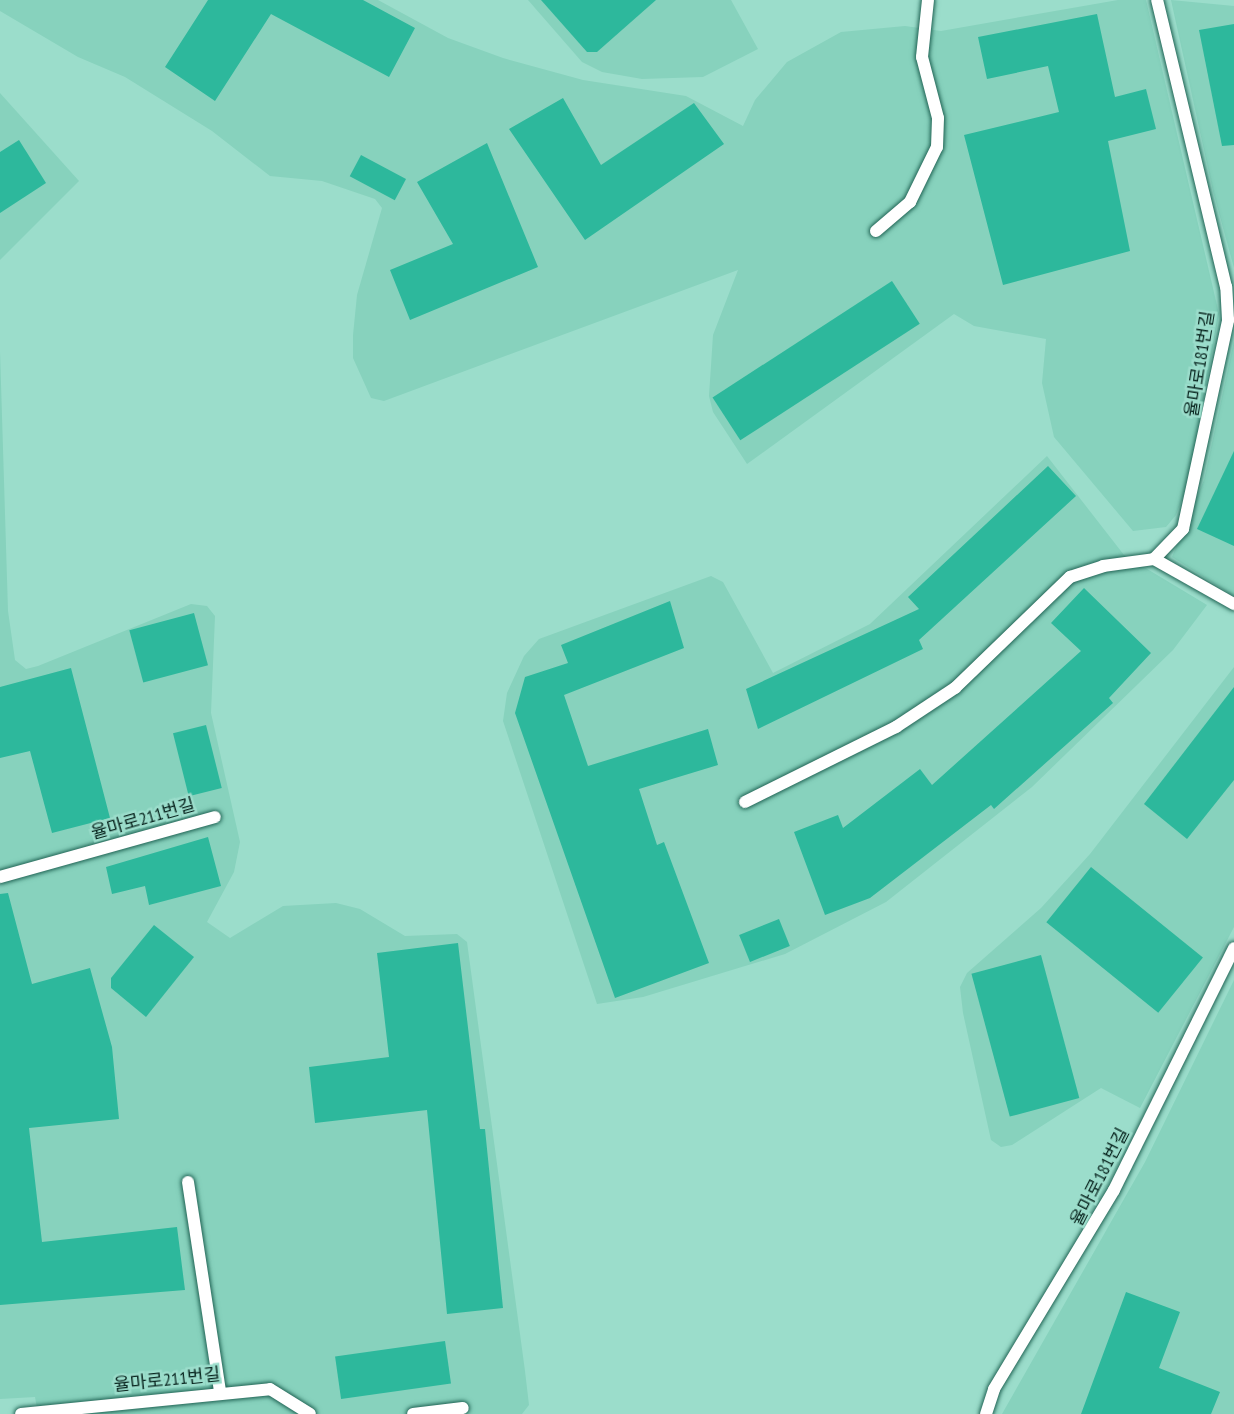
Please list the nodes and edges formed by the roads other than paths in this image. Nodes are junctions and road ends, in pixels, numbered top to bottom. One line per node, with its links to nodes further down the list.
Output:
1 (928, 0): 3 (lane)
2 (1157, 0): 4 (lane, 율마로181번길)
3 (876, 231)
4 (1154, 559): 5 (lane); 6 (lane)
5 (1234, 604)
6 (745, 802)
7 (215, 817): 8 (lane, 율마로211번길)
8 (0, 877)
9 (1234, 948): 16 (lane, 율마로181번길)
10 (188, 1182): 11 (lane)
11 (220, 1391): 13 (lane, 율마로211번길); 14 (lane, 율마로211번길)
12 (463, 1408): 15 (lane)
13 (21, 1414)
14 (310, 1414)
15 (413, 1414)
16 (986, 1414)

